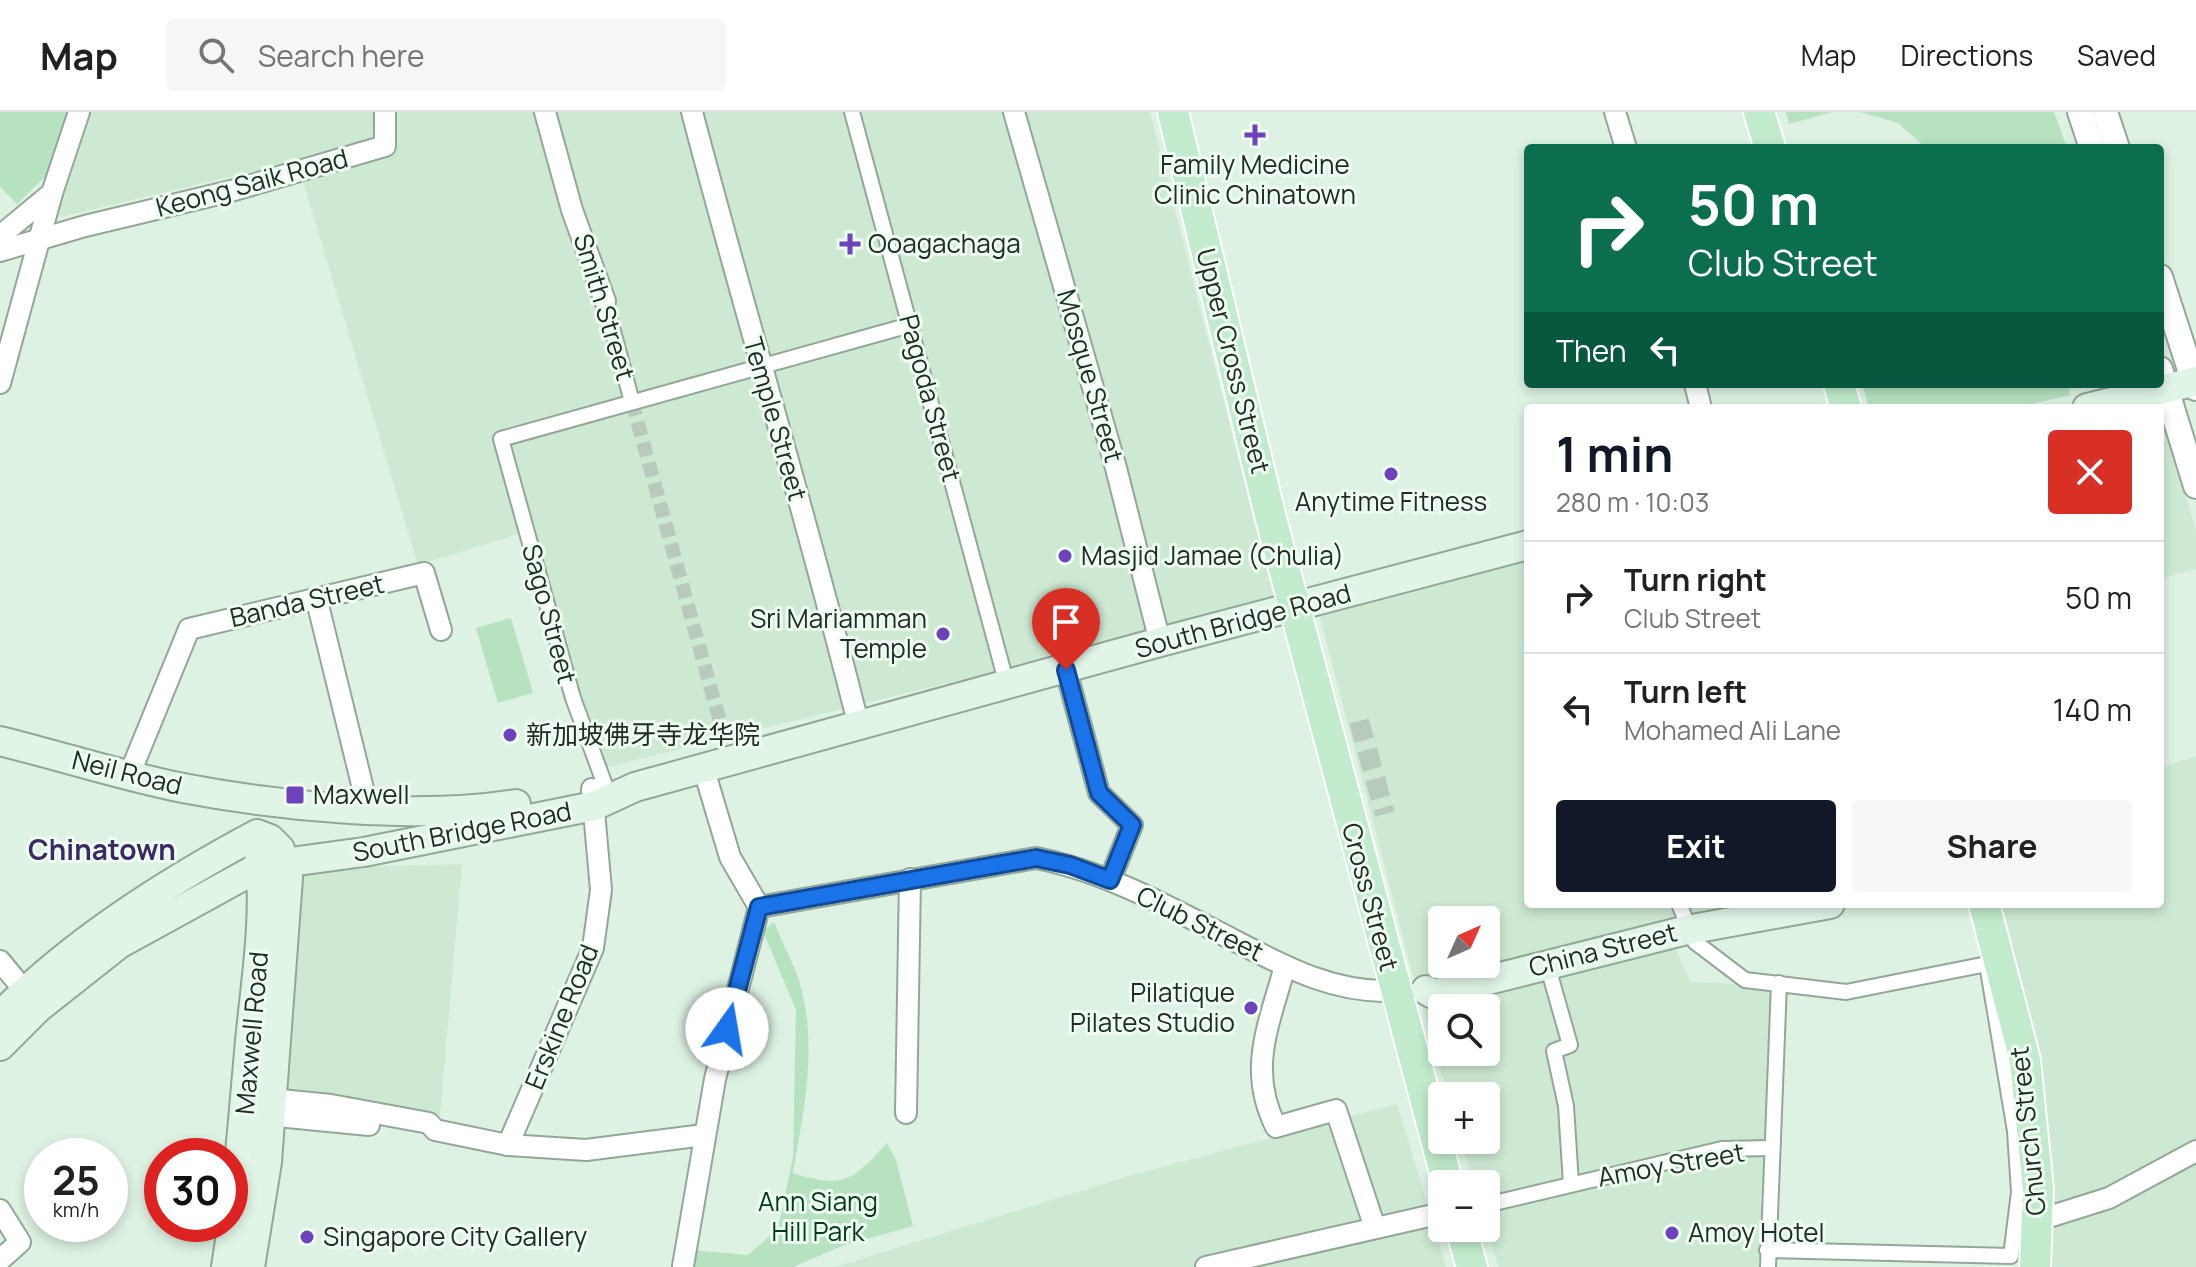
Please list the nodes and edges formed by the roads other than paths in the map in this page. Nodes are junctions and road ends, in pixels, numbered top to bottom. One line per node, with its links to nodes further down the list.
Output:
1 (79, 112): 16 (street)
2 (385, 112): 17 (street, Keong Saik Road)
3 (692, 112): 24 (street, Temple Street)
4 (852, 112): 23 (street, Pagoda Street)
5 (1014, 112): 37 (street, Mosque Street)
6 (1173, 112): 35 (main road, Upper Cross Street)
7 (1615, 112): 12 (street)
8 (1759, 112): 13 (main road)
9 (2080, 112): 14 (street)
10 (2105, 112): 15 (street)
11 (550, 114): 22 (street, Smith Street)
12 (1625, 144)
13 (1769, 144)
14 (2091, 144)
15 (2116, 144)
16 (52, 193): 17 (street); 18 (street); 19 (street)
17 (85, 226): 19 (street, Keong Saik Road)
18 (0, 236)
19 (39, 240): 20 (street, Keong Saik Road); 27 (street)
20 (0, 251)
21 (2164, 289): 28 (street)
22 (605, 301): 30 (street, Smith Street)
23 (910, 325): 24 (street); 39 (street, Pagoda Street)
24 (761, 365): 30 (street); 40 (street, Temple Street)
25 (2164, 379): 28 (main road)
26 (2164, 382): 32 (street)
27 (0, 383)
28 (2195, 383)
29 (2139, 388): 31 (main road)
30 (632, 402): 44 (street, Sago Street)
31 (2097, 404)
32 (2196, 486)
33 (1524, 546): 35 (main road, South Bridge Road)
34 (317, 601): 36 (street, Banda Street); 43 (street, Banda Street); 46 (street)
35 (1295, 609): 37 (main road, South Bridge Road); 60 (main road, Cross Street)
36 (441, 630)
37 (1160, 642): 38 (main road, South Bridge Road)
38 (1066, 670): 39 (main road, South Bridge Road); 50 (street)
39 (1007, 685): 40 (main road, South Bridge Road)
40 (859, 727): 42 (main road, South Bridge Road)
41 (0, 741): 43 (main road, Neil Road)
42 (704, 770): 44 (main road, South Bridge Road); 51 (street)
43 (130, 773): 45 (main road, Neil Road)
44 (597, 794): 46 (main road, South Bridge Road); 48 (main road, South Bridge Road); 68 (street, Erskine Road)
45 (256, 799): 46 (main road, South Bridge Road); 47 (main road, Maxwell Road)
46 (368, 809)
47 (257, 834): 48 (main road, Maxwell Road); 61 (main road)
48 (274, 866): 61 (main road, South Bridge Road); 65 (main road, Maxwell Road)
49 (910, 879): 50 (street, Club Street); 51 (street, Club Street); 66 (street)
50 (1110, 880): 58 (street, Club Street)
51 (759, 907): 67 (street)
52 (1746, 908): 55 (main road, China Street)
53 (1788, 908): 55 (main road, China Street)
54 (1985, 908): 73 (main road, Church Street)
55 (1683, 918): 56 (main road, China Street); 59 (street)
56 (1546, 959): 63 (main road, China Street); 72 (street)
57 (0, 961): 61 (street)
58 (1285, 966): 60 (street, Club Street); 78 (street)
59 (1779, 983): 69 (street); 73 (street)
60 (1395, 991): 63 (main road, Cross Street)
61 (31, 999): 62 (main road); 64 (main road)
62 (0, 1016)
63 (1403, 1023): 71 (main road, Cross Street)
64 (0, 1046)
65 (259, 1106): 68 (street); 83 (main road, Maxwell Road); 84 (main road, Maxwell Road)
66 (906, 1113)
67 (704, 1135): 68 (street); 82 (street)
68 (508, 1145)
69 (1771, 1148): 72 (street, Amoy Street); 80 (street)
70 (2196, 1151): 77 (street)
71 (1444, 1170)
72 (1571, 1184): 74 (street, Amoy Street)
73 (2029, 1191): 77 (main road, Church Street); 80 (street)
74 (1500, 1202)
75 (0, 1210): 81 (street)
76 (1428, 1216): 78 (street)
77 (2039, 1220): 88 (main road, Church Street)
78 (1375, 1228): 85 (street)
79 (1465, 1242): 86 (main road)
80 (1767, 1250): 87 (street)
81 (0, 1260)
82 (683, 1266)
83 (226, 1267)
84 (250, 1267)
85 (1209, 1267)
86 (1472, 1267)
87 (1768, 1267)
88 (2035, 1267)

